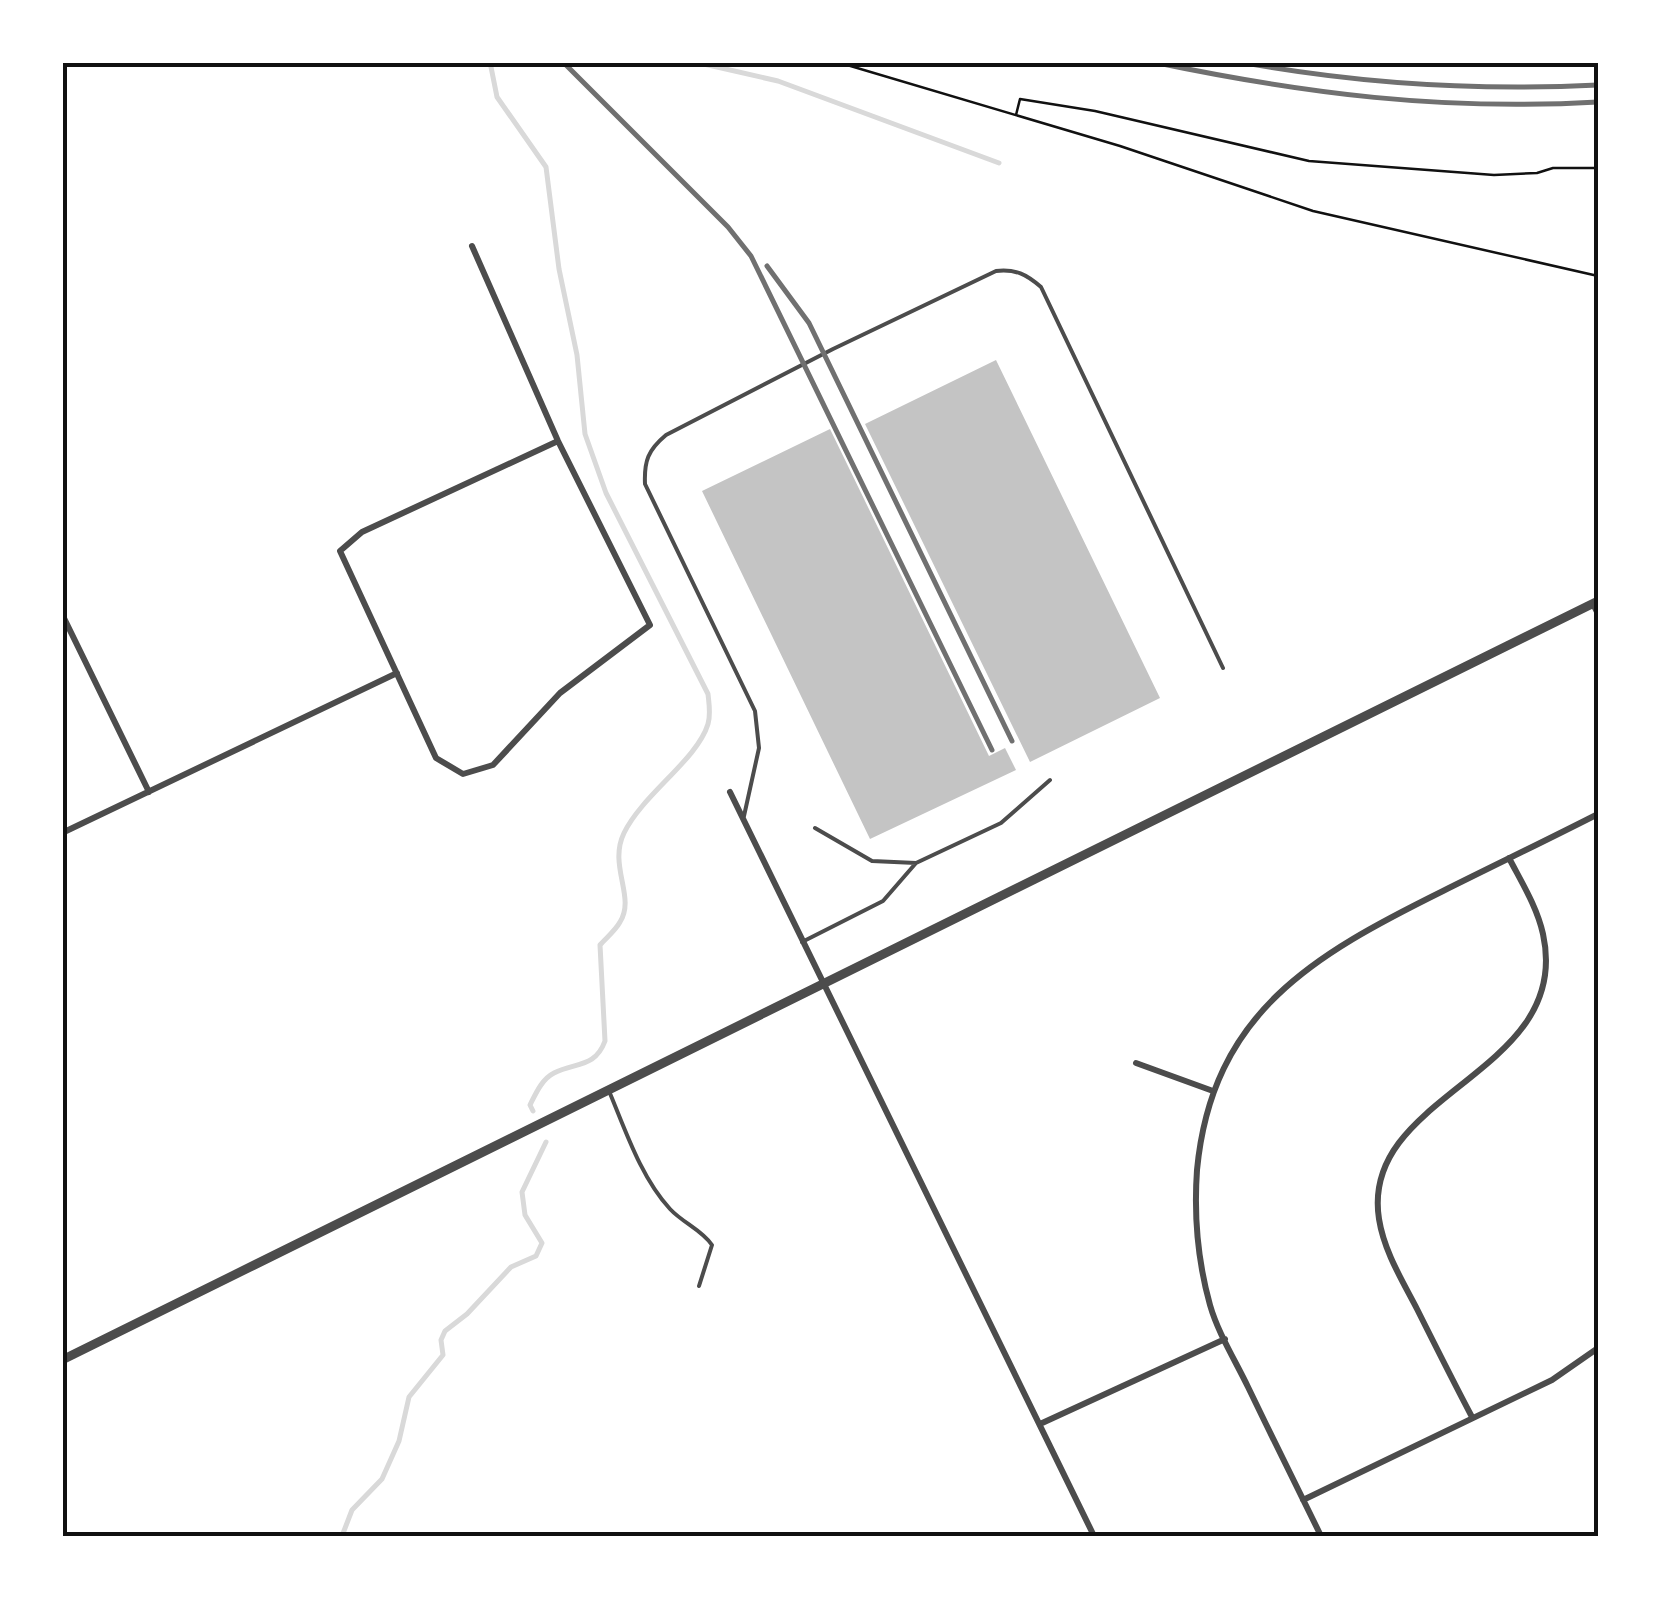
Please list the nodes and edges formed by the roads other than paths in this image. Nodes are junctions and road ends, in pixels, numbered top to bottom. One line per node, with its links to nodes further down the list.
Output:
1 (472, 246): 2 (street)
2 (558, 440): 7 (street); 7 (street)
3 (1596, 602): 5 (street); 18 (street)
4 (62, 614): 9 (street)
5 (1598, 614)
6 (1223, 668): 12 (lane)
7 (397, 673): 9 (street)
8 (1050, 780): 16 (lane)
9 (149, 792): 14 (street)
10 (730, 792): 12 (street)
11 (1598, 814): 15 (street)
12 (743, 820): 17 (street)
13 (814, 828): 16 (lane)
14 (62, 833)
15 (1509, 858): 21 (street); 26 (street)
16 (916, 863): 17 (lane)
17 (802, 942): 18 (street)
18 (824, 985): 20 (street); 27 (street)
19 (1136, 1063): 21 (street)
20 (609, 1091): 22 (lane); 25 (street)
21 (1213, 1091): 23 (street)
22 (699, 1286)
23 (1225, 1339): 27 (street); 28 (street)
24 (1598, 1348): 26 (street)
25 (62, 1360)
26 (1472, 1418): 28 (street)
27 (1040, 1424): 29 (street)
28 (1303, 1500): 30 (street)
29 (1094, 1536)
30 (1321, 1536)

